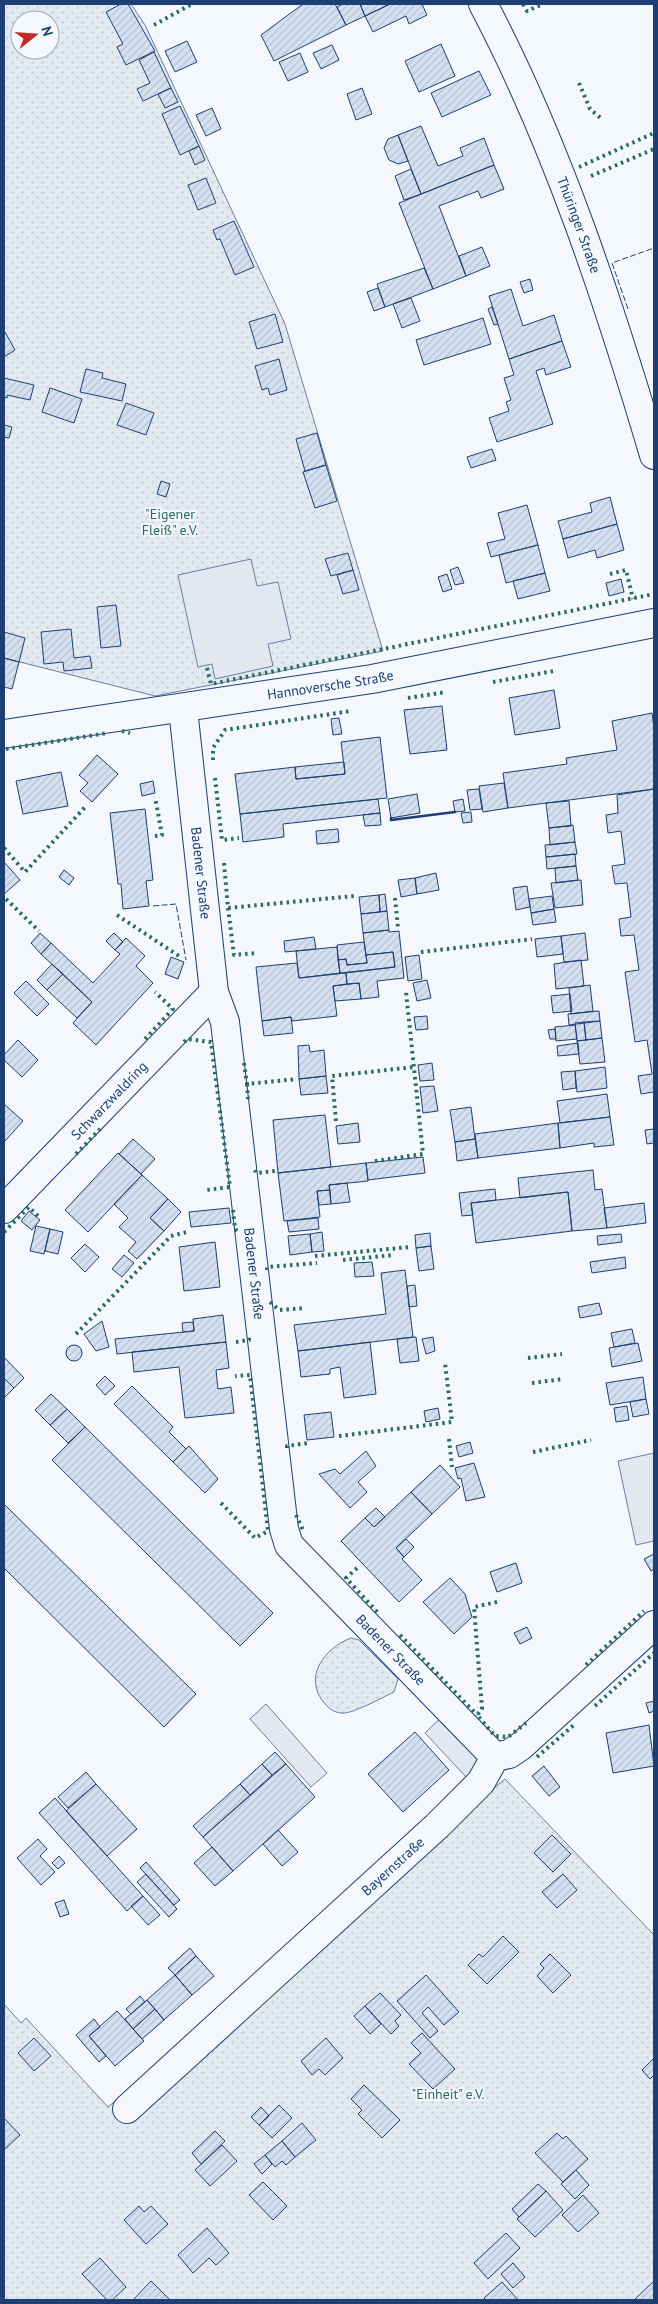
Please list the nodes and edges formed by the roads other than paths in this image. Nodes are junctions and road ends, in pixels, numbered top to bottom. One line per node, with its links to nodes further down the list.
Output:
1 (483, 4): 2 (street, Thüringer Straße)
2 (654, 455)
3 (654, 623): 4 (street, Hannoversche Straße)
4 (183, 709): 5 (street, Hannoversche Straße); 6 (street, Badener Straße)
5 (4, 734)
6 (214, 992): 7 (street, Schwarzwaldring); 9 (street, Badener Straße)
7 (4, 1209)
8 (654, 1625): 9 (street)
9 (495, 1757): 10 (street, Bayernstraße)
10 (127, 2109)

